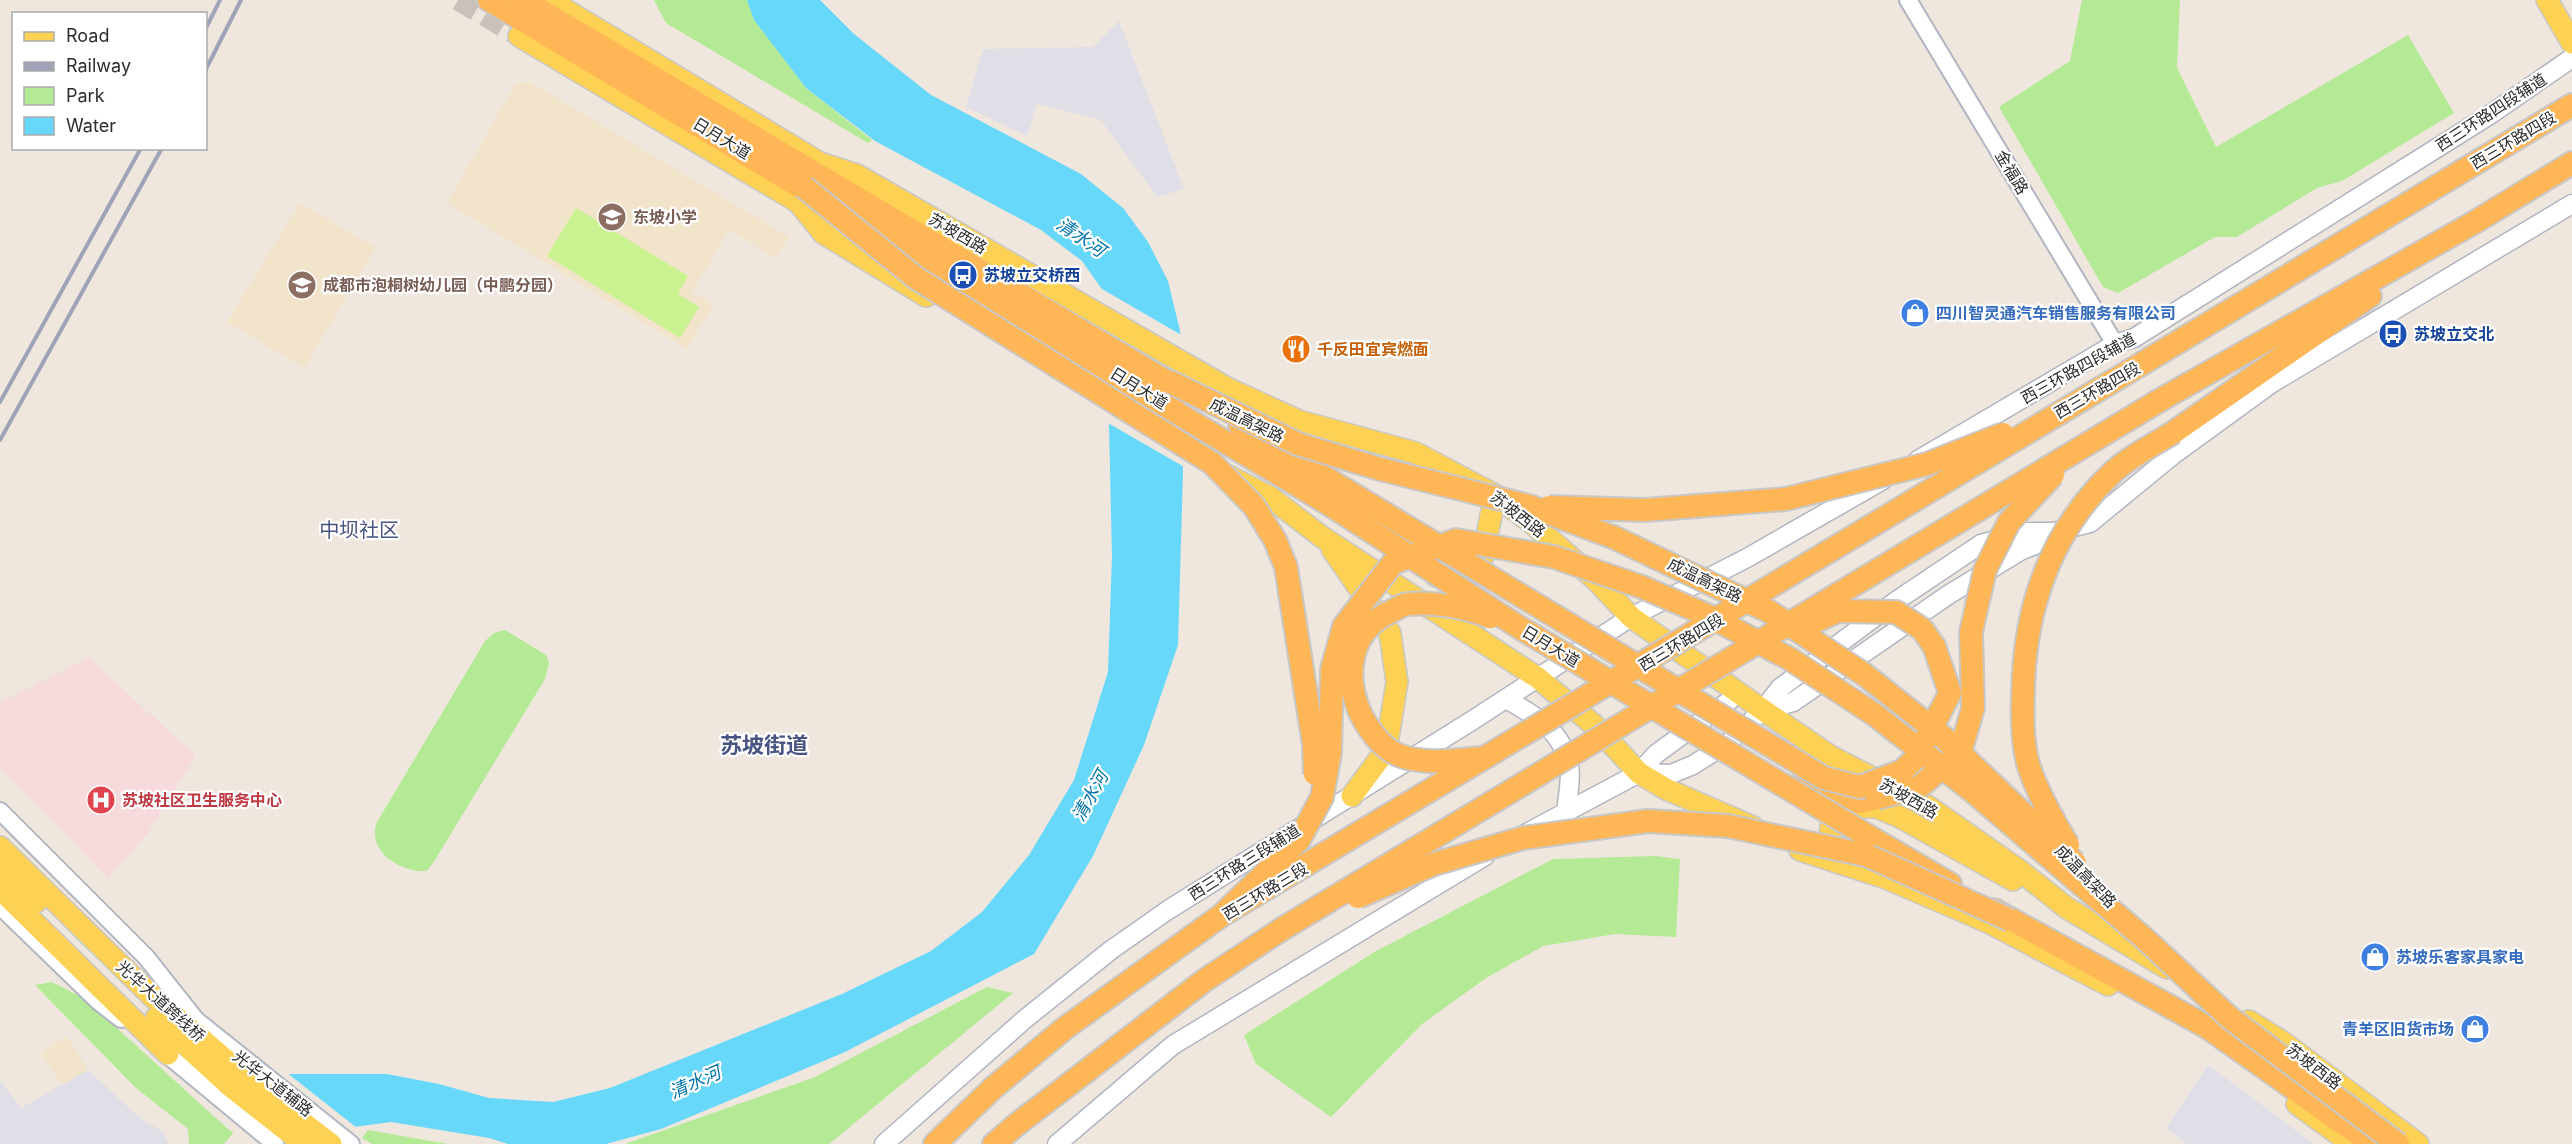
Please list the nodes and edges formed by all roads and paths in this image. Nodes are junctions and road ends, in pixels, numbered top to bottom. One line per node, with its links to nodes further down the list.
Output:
1 (489, 0): 13 (highway, 日月大道)
2 (523, 0): 17 (highway, 日月大道)
3 (549, 0): 20 (main road, 苏坡西路)
4 (1908, 0): 16 (street, 金福路)
5 (2547, 0): 9 (main road)
6 (2562, 0): 7 (main road)
7 (2572, 18)
8 (519, 36): 23 (main road)
9 (2572, 43)
10 (2572, 58): 16 (main road, 西三环路四段辅道)
11 (2572, 105): 18 (highway, 西三环路四段, bridge)
12 (2572, 163): 15 (highway)
13 (804, 187): 25 (highway, 日月大道, bridge); 39 (highway, bridge)
14 (2572, 204): 22 (main road)
15 (2475, 222): 19 (highway, bridge); 43 (highway, bridge)
16 (2115, 344): 24 (main road, 西三环路四段辅道)
17 (1170, 382): 21 (highway, 成温高架路, bridge); 26 (highway, bridge)
18 (2063, 410): 21 (highway, bridge); 27 (highway, 西三环路四段, bridge)
19 (2070, 457): 26 (highway, bridge); 34 (highway, bridge)
20 (1495, 495): 23 (main road); 24 (main road, 苏坡西路)
21 (1529, 506): 43 (highway, 成温高架路, bridge)
22 (2078, 526): 31 (main road); 31 (main road)
23 (1322, 537): 28 (main road); 35 (main road)
24 (1631, 617): 28 (main road, 西三环路三段辅道); 29 (main road, 苏坡西路)
25 (1522, 629): 32 (highway, bridge); 34 (highway, 日月大道, bridge)
26 (1736, 656): 49 (highway, bridge)
27 (1622, 677): 32 (highway, 西三环路三段, bridge)
28 (1538, 678): 30 (main road, 西三环路三段辅道); 33 (main road)
29 (1736, 690): 31 (main road, 苏坡西路); 33 (main road)
30 (1506, 699): 35 (main road, 西三环路三段辅道); 37 (main road)
31 (1763, 710): 33 (main road); 46 (main road, 苏坡西路)
32 (1490, 757): 47 (highway, 西三环路三段, bridge)
33 (1639, 773): 37 (main road); 41 (main road)
34 (1782, 786): 48 (highway, bridge)
35 (1352, 796): 56 (main road, 西三环路三段辅道)
36 (0, 811): 51 (street, 光华大道辅路)
37 (1566, 813): 59 (main road)
38 (0, 829): 51 (main road)
39 (1300, 837): 47 (highway, bridge); 50 (highway, bridge)
40 (0, 847): 53 (main road, 光华大道跨线桥)
41 (1842, 863): 46 (main road); 60 (main road)
42 (0, 867): 55 (main road, 光华大道跨线桥)
43 (2084, 872): 50 (highway, 成温高架路, bridge)
44 (0, 889): 52 (main road)
45 (0, 906): 52 (street)
46 (2067, 908): 63 (main road, 苏坡西路)
47 (1222, 915): 57 (highway, 西三环路三段, bridge)
48 (2010, 920): 49 (highway, bridge); 61 (highway)
49 (1282, 929): 58 (highway, bridge)
50 (2145, 939): 62 (highway, bridge)
51 (196, 1020): 53 (street, 光华大道辅路)
52 (168, 1054): 54 (street)
53 (343, 1143)
54 (275, 1144)
55 (304, 1144)
56 (884, 1144)
57 (935, 1144)
58 (994, 1144)
59 (1057, 1144)
60 (2352, 1144)
61 (2372, 1144)
62 (2398, 1144)
63 (2418, 1144)

